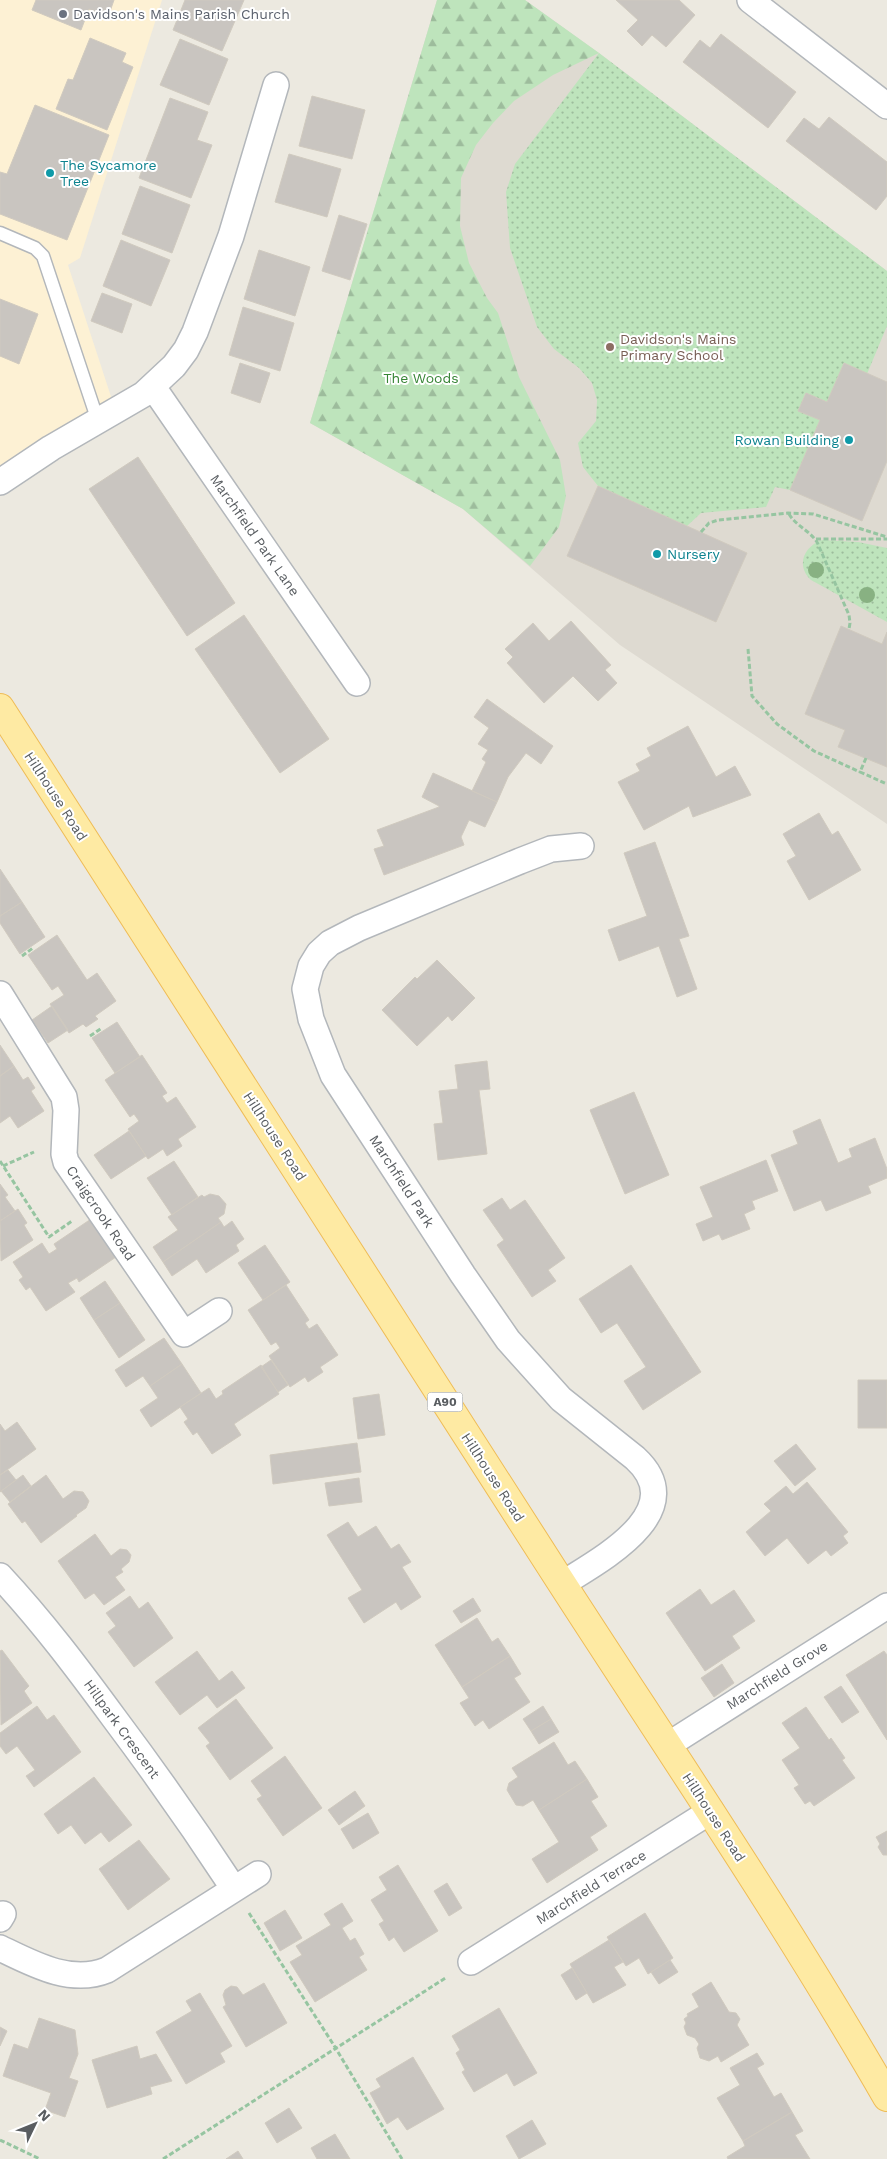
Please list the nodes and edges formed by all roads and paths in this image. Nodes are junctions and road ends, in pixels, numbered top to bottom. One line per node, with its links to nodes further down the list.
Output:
1 (750, 0): 3 (street)
2 (276, 85): 5 (street)
3 (887, 106)
4 (0, 233): 6 (lane)
5 (153, 387): 6 (street); 14 (street, Marchfield Park Lane)
6 (98, 422): 7 (street)
7 (0, 482)
8 (788, 513): 9 (path); 10 (path); 11 (path)
9 (701, 532)
10 (887, 538): 11 (path)
11 (815, 539): 12 (path)
12 (849, 629)
13 (748, 649): 17 (path)
14 (357, 683)
15 (0, 708): 29 (main road, Hillhouse Road / A90)
16 (866, 758): 17 (path)
17 (860, 772): 18 (path)
18 (887, 784)
19 (581, 846): 29 (street, Marchfield Park)
20 (33, 948): 21 (path)
21 (22, 956)
22 (0, 994): 26 (street, Craigcrook Road)
23 (102, 1028): 24 (path)
24 (90, 1036)
25 (0, 1161): 26 (path)
26 (95, 1204): 27 (street, Craigcrook Road)
27 (219, 1311)
28 (0, 1576): 34 (street, Hillpark Crescent)
29 (562, 1584): 31 (main road, Hillhouse Road / A90)
30 (887, 1606): 31 (street, Marchfield Grove)
31 (668, 1745): 32 (main road, Hillhouse Road / A90)
32 (711, 1811): 36 (street, Marchfield Terrace); 38 (main road, Hillhouse Road / A90)
33 (258, 1874): 34 (street)
34 (234, 1890): 35 (street); 37 (path)
35 (0, 1948)
36 (471, 1962): 37 (path)
37 (335, 2047): 41 (path); 42 (path)
38 (887, 2097)
39 (0, 2140): 40 (path)
40 (40, 2159)
41 (163, 2159)
42 (402, 2159)

